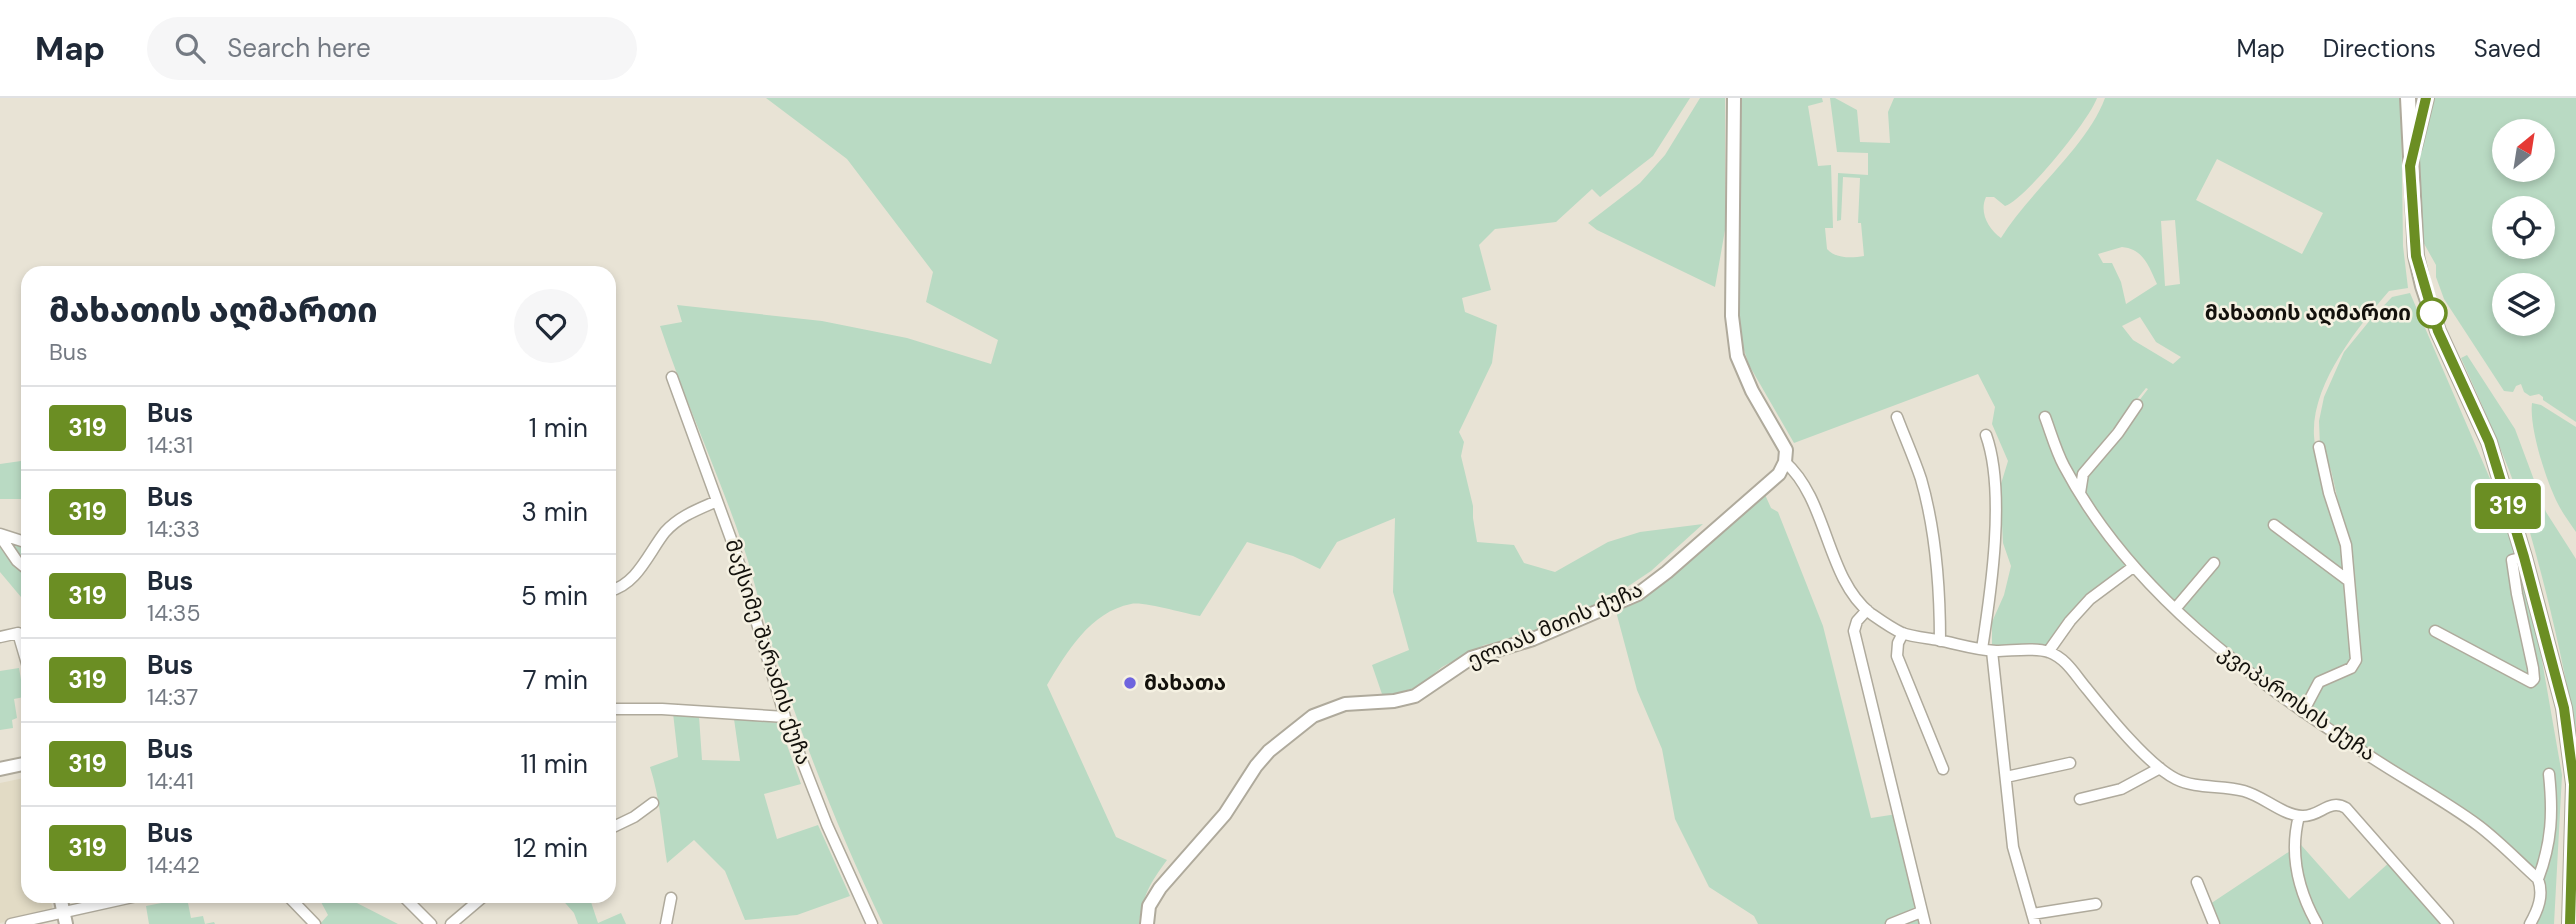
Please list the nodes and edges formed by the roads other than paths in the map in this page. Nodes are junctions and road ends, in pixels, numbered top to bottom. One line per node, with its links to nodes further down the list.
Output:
1 (1734, 98): 11 (street)
2 (2408, 98): 4 (main road)
3 (2426, 98): 4 (main road)
4 (2410, 166): 17 (main road)
5 (672, 377): 13 (street, მაქსიმე შარაძის ქუჩა)
6 (2137, 405): 12 (street)
7 (1897, 417): 28 (street)
8 (2045, 417): 12 (street, კვიპაროსის ქუჩა)
9 (1986, 435): 30 (street)
10 (2319, 447): 21 (street)
11 (1785, 462): 24 (street); 63 (street, ელიას მთის ქუჩა)
12 (2080, 493): 20 (street, კვიპაროსის ქუჩა)
13 (718, 501): 22 (street); 34 (street, მაქსიმე შარაძის ქუჩა)
14 (2274, 525): 21 (street)
15 (0, 535): 16 (street); 19 (street)
16 (21, 540)
17 (2524, 557): 25 (street); 70 (main road)
18 (2214, 563): 23 (street)
19 (21, 564)
20 (2133, 567): 23 (street, კვიპაროსის ქუჩა); 31 (street)
21 (2349, 581): 33 (street)
22 (616, 589)
23 (2175, 609): 33 (street, კვიპაროსის ქუჩა)
24 (1867, 610): 26 (street); 54 (street)
25 (2435, 631)
26 (1903, 633): 28 (street); 39 (street)
27 (0, 637): 29 (street)
28 (1940, 641): 30 (street)
29 (21, 643)
30 (1987, 650): 31 (street); 41 (street)
31 (2048, 652): 37 (street)
32 (616, 709): 34 (street)
33 (2303, 712): 46 (street, კვიპაროსის ქუჩა)
34 (785, 717): 62 (street, მაქსიმე შარაძის ქუჩა)
35 (2070, 763): 41 (street)
36 (21, 765): 38 (street)
37 (2160, 768): 42 (street); 44 (street)
38 (0, 769)
39 (1943, 769)
40 (2549, 774): 46 (street)
41 (2006, 777): 56 (street)
42 (2080, 799)
43 (653, 803): 45 (street)
44 (2299, 816): 67 (street); 68 (street)
45 (616, 826)
46 (2538, 879): 69 (street)
47 (2197, 881): 66 (street)
48 (671, 898): 61 (street)
49 (114, 903): 55 (street)
50 (295, 903): 58 (street)
51 (410, 903): 59 (street)
52 (476, 903): 60 (street)
53 (2096, 904): 56 (street)
54 (1921, 912): 64 (street); 65 (street)
55 (65, 918): 57 (street)
56 (2034, 919)
57 (11, 924)
58 (315, 924)
59 (431, 924)
60 (451, 924)
61 (666, 924)
62 (872, 924)
63 (1147, 924)
64 (1891, 924)
65 (1925, 924)
66 (2214, 924)
67 (2317, 924)
68 (2448, 924)
69 (2530, 924)
70 (2570, 924)

